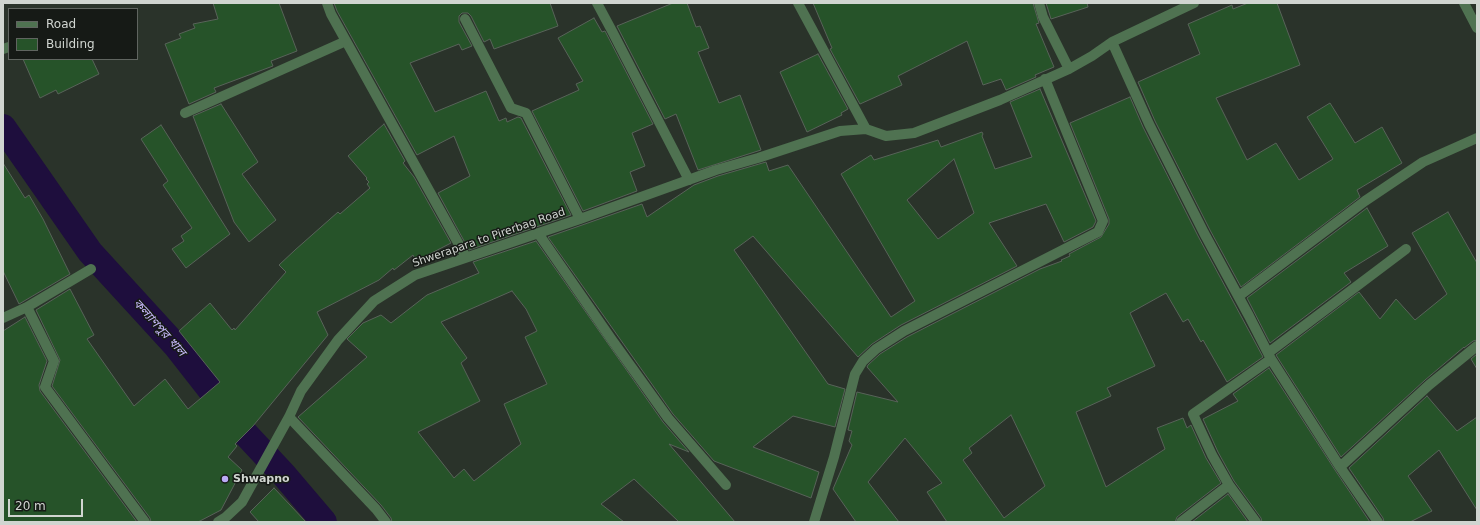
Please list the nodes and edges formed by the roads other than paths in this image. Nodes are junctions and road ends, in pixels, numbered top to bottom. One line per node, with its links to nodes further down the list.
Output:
1 (327, 3): 9 (street)
2 (597, 3): 16 (street)
3 (798, 3): 14 (street)
4 (1039, 3): 11 (street)
5 (1194, 3): 10 (street)
6 (1464, 3): 8 (street)
7 (465, 19): 17 (street)
8 (1477, 28)
9 (346, 41): 13 (street); 20 (street)
10 (1112, 42): 11 (street); 22 (street)
11 (1069, 68): 12 (street)
12 (1045, 79): 14 (street); 34 (street)
13 (185, 113)
14 (866, 129): 16 (street, Shwerapara to Pirerbag Road)
15 (1477, 138): 22 (street)
16 (689, 180): 17 (street, Shwerapara to Pirerbag Road)
17 (580, 220): 18 (street, Shwerapara to Pirerbag Road)
18 (538, 233): 20 (street, Shwerapara to Pirerbag Road); 29 (street)
19 (1406, 249): 26 (street)
20 (466, 258): 27 (street, Shwerapara to Pirerbag Road)
21 (91, 269): 23 (street)
22 (1239, 296): 26 (street)
23 (27, 307): 24 (street); 31 (street)
24 (3, 318)
25 (1477, 346): 28 (street)
26 (1270, 356): 28 (street); 30 (street)
27 (289, 417): 32 (street, Shwerapara to Pirerbag Road); 33 (street)
28 (1340, 467): 37 (street)
29 (726, 485)
30 (1229, 485): 35 (street); 36 (street)
31 (145, 522)
32 (218, 522)
33 (386, 522)
34 (814, 522)
35 (1181, 522)
36 (1256, 522)
37 (1378, 522)

